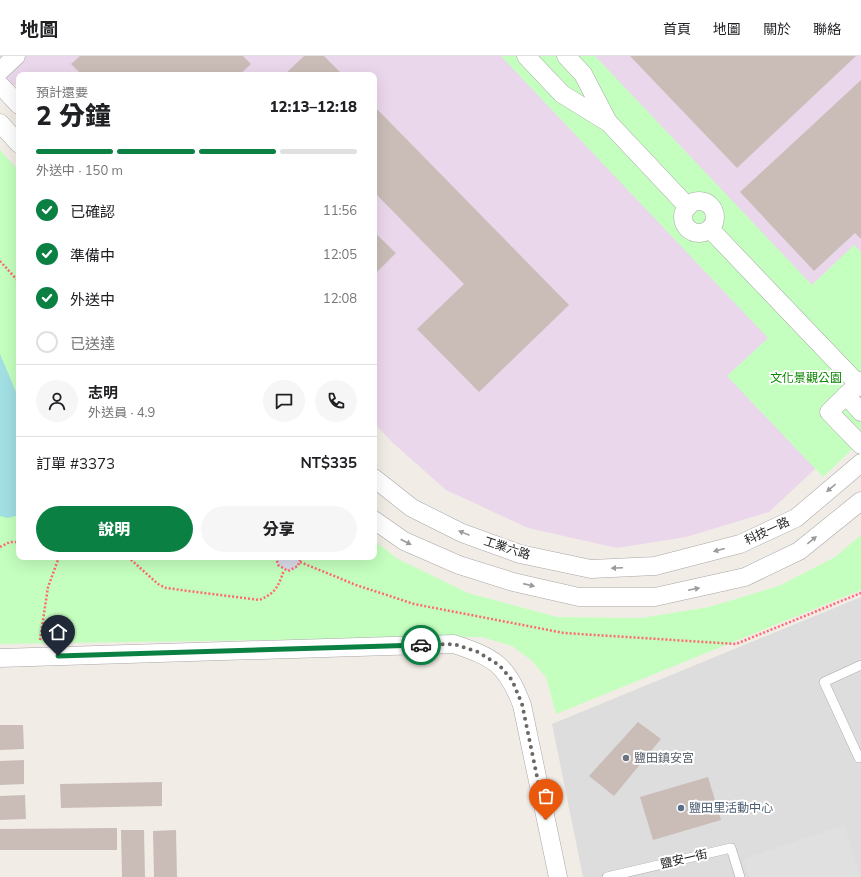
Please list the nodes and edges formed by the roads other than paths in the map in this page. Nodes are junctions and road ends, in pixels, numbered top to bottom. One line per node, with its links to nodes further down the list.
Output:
1 (16, 56): 4 (street)
2 (526, 56): 8 (street)
3 (566, 56): 8 (street)
4 (0, 71)
5 (0, 85): 6 (street)
6 (16, 102)
7 (0, 123): 9 (street)
8 (609, 123): 10 (street)
9 (16, 141)
10 (857, 387): 11 (street); 12 (street)
11 (861, 412)
12 (861, 445)
13 (861, 463): 17 (street, 科技一路, one-way to 17)
14 (377, 480): 17 (street, 工業六路, one-way to 14)
15 (861, 501): 16 (street, one-way to 15)
16 (377, 522)
17 (656, 566)
18 (0, 658): 21 (street)
19 (861, 665): 20 (lane)
20 (861, 757)
21 (558, 877)
22 (607, 877): 23 (lane, 鹽安一街)
23 (740, 877)

